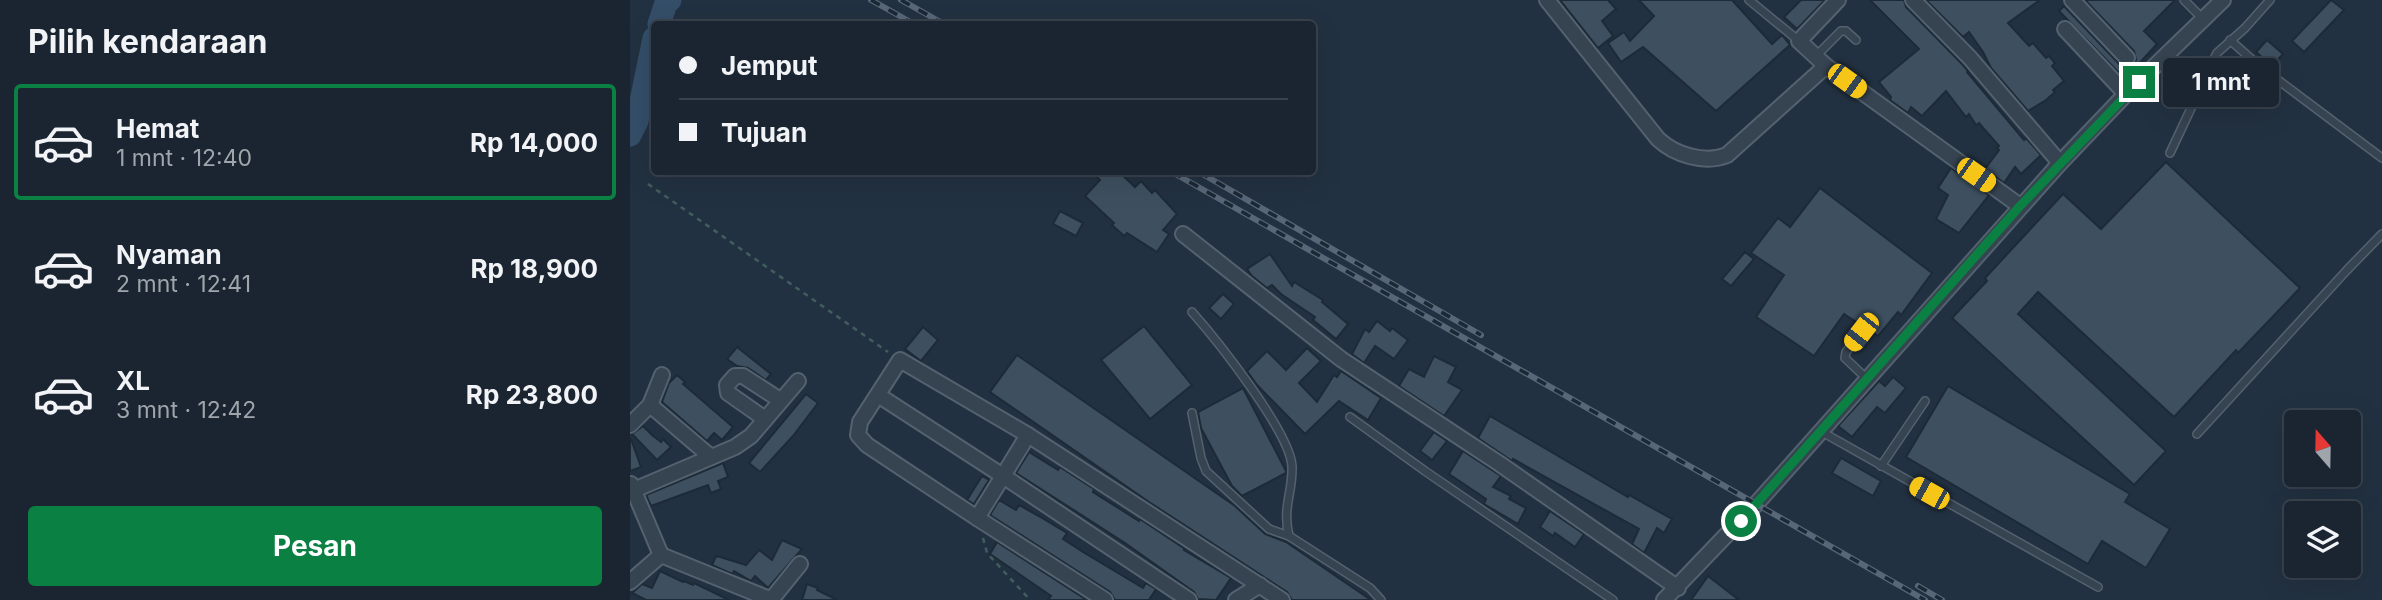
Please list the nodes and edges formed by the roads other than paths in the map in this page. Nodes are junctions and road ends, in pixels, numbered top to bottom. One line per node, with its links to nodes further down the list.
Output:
1 (1547, 0): 15 (street)
2 (1749, 0): 13 (lane)
3 (1838, 0): 13 (street)
4 (1913, 0): 19 (street)
5 (2072, 0): 14 (street)
6 (2184, 0): 9 (lane)
7 (2223, 0): 9 (street)
8 (2270, 0): 12 (lane)
9 (2204, 19): 16 (street)
10 (2065, 29): 16 (street)
11 (1856, 40): 15 (lane)
12 (2230, 40): 17 (lane); 18 (lane)
13 (1800, 41): 15 (street)
14 (2127, 58)
15 (1821, 61): 20 (street)
16 (2126, 94): 19 (street)
17 (2170, 153)
18 (2382, 158)
19 (2060, 163): 20 (street)
20 (2020, 206): 26 (street)
21 (1184, 234): 50 (street)
22 (2382, 234): 37 (lane)
23 (1192, 312): 44 (lane)
24 (1861, 332): 26 (lane)
25 (662, 374): 31 (street)
26 (1867, 379): 36 (street)
27 (798, 381): 29 (street)
28 (878, 395): 38 (street); 41 (street); 43 (street)
29 (780, 400): 34 (street); 34 (street)
30 (1925, 401): 40 (lane)
31 (650, 405): 35 (street); 39 (street)
32 (1192, 413): 44 (lane)
33 (1350, 417): 57 (lane)
34 (765, 419): 39 (street)
35 (630, 425)
36 (1822, 432): 40 (lane); 50 (street)
37 (2197, 434)
38 (1028, 435): 41 (street); 48 (street)
39 (711, 457): 42 (street)
40 (1881, 466): 49 (lane)
41 (1003, 476): 43 (street); 53 (street)
42 (632, 486): 45 (street)
43 (977, 518): 52 (street)
44 (1289, 536): 56 (lane)
45 (661, 555): 47 (street); 51 (street)
46 (800, 564): 51 (street)
47 (630, 582)
48 (1260, 585): 54 (street); 55 (street)
49 (2098, 587)
50 (1678, 588): 58 (street)
51 (771, 600)
52 (1105, 600)
53 (1189, 600)
54 (1236, 600)
55 (1282, 600)
56 (1381, 600)
57 (1613, 600)
58 (1664, 600)

